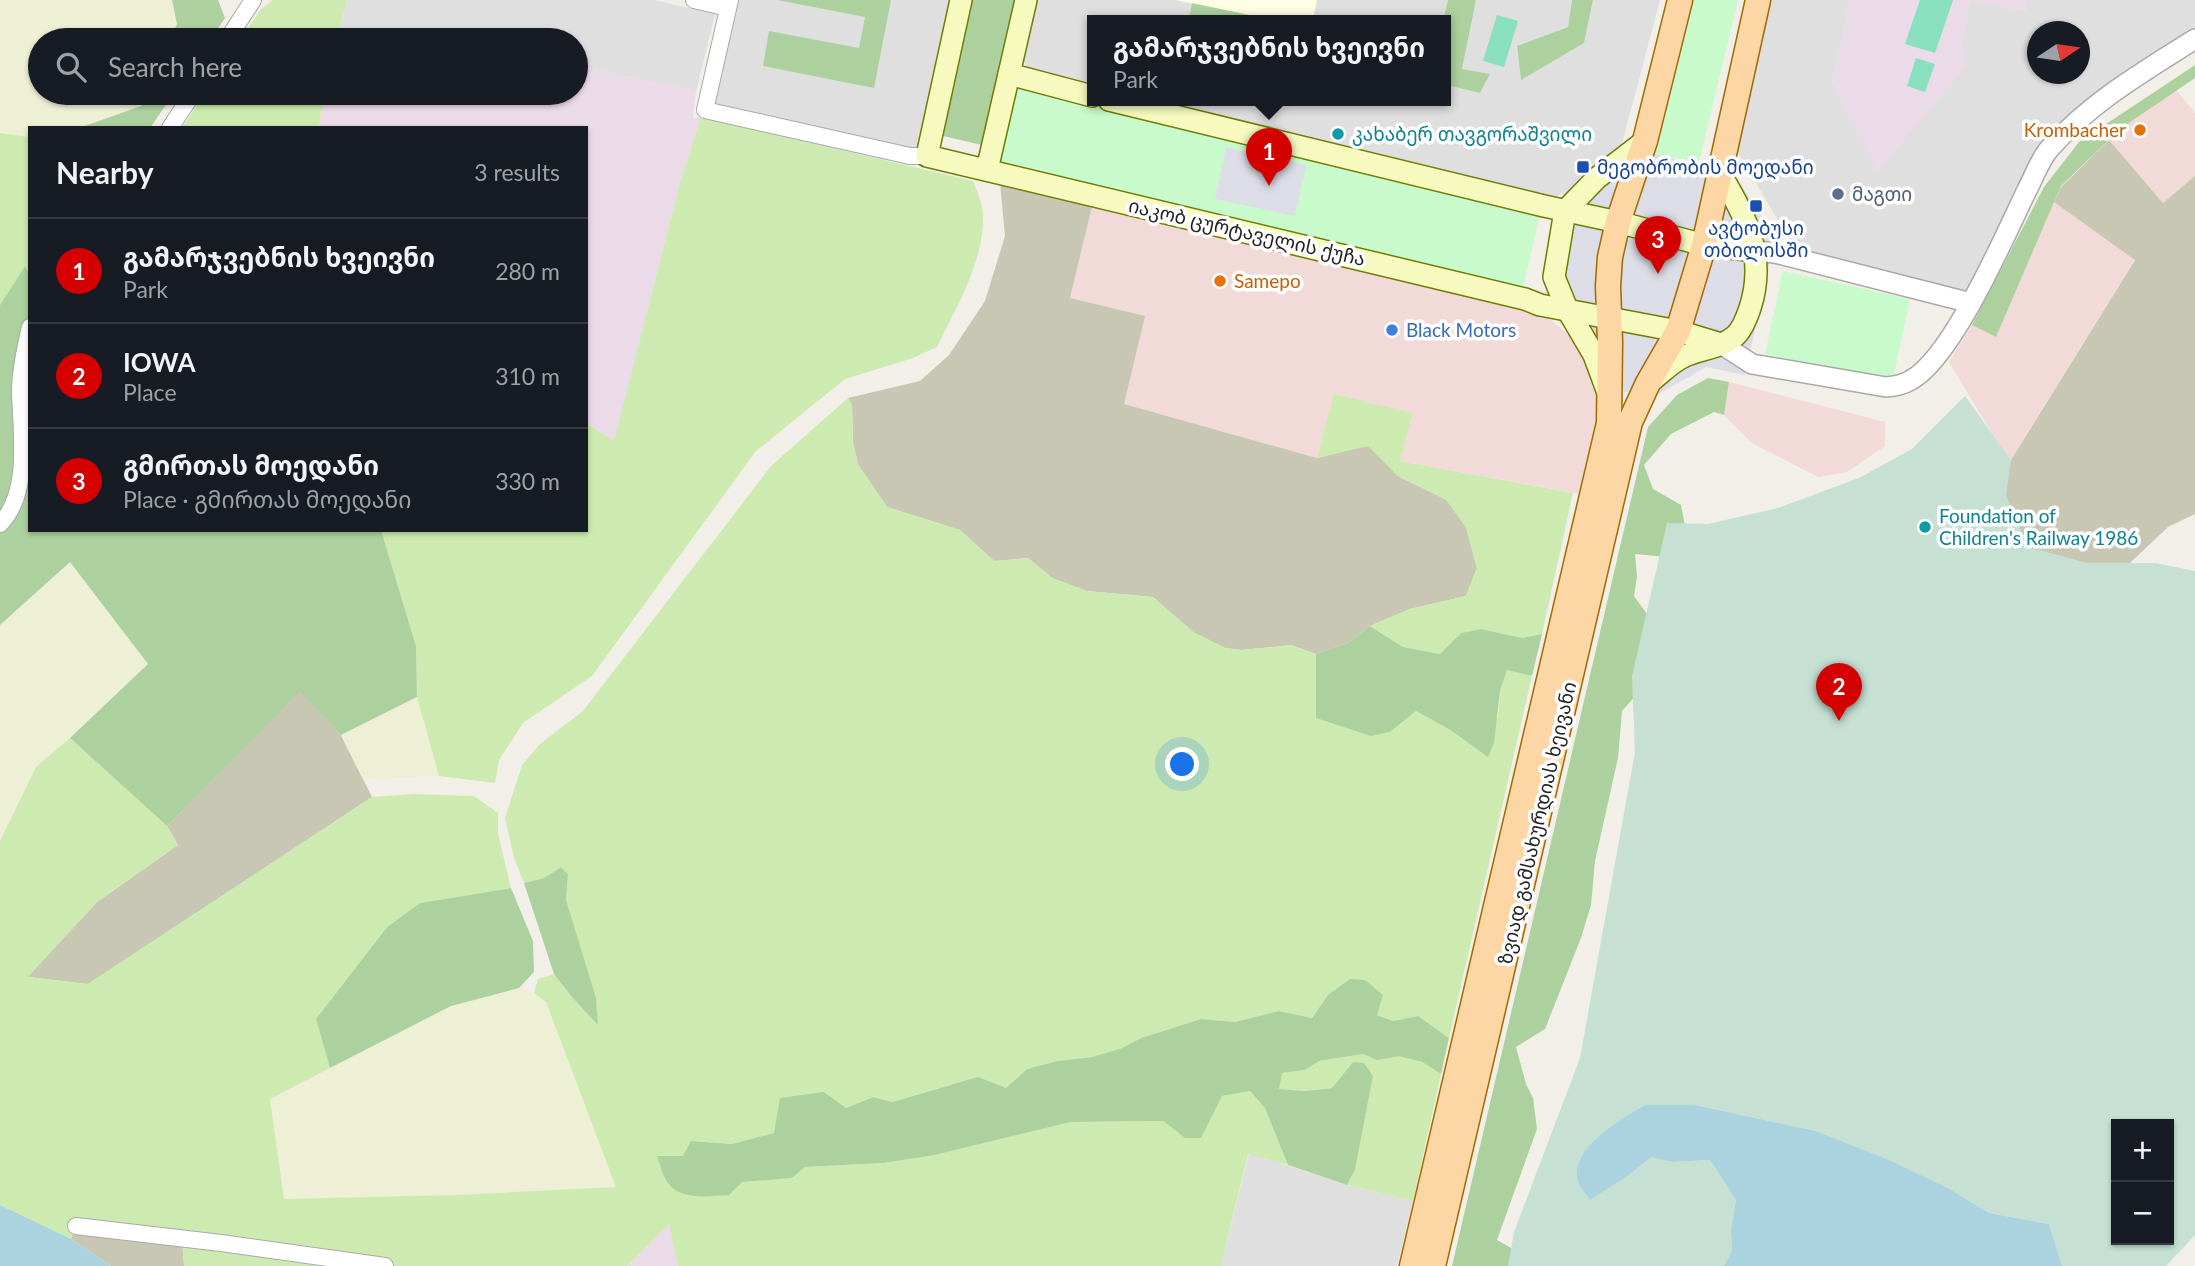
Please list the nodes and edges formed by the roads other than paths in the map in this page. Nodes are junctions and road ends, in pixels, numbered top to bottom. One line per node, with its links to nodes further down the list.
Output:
1 (237, 0): 9 (street)
2 (253, 0): 9 (street)
3 (694, 0): 8 (street)
4 (961, 0): 18 (main road)
5 (1026, 0): 12 (main road)
6 (1681, 0): 17 (main road, ზვიად გამსახურდიას ხეივანი)
7 (1758, 0): 20 (main road, ზვიად გამსახურდიას ხეივანი)
8 (729, 4): 18 (street)
9 (243, 16): 10 (street)
10 (236, 28)
11 (2195, 39): 25 (street)
12 (1009, 74): 13 (main road); 19 (main road)
13 (1087, 95)
14 (185, 105): 16 (street)
15 (1134, 106): 21 (main road)
16 (171, 126)
17 (1645, 141): 21 (main road); 22 (main road, ზვიად გამსახურდიას ხეივანი)
18 (927, 156): 19 (main road, იაკობ ცურტაველის ქუჩა)
19 (987, 170): 26 (main road, იაკობ ცურტაველის ქუჩა)
20 (1719, 172): 23 (main road, ზვიად გამსახურდიას ხეივანი); 24 (main road)
21 (1565, 211): 22 (main road); 26 (main road)
22 (1618, 222): 23 (main road); 27 (main road, ზვიად გამსახურდიას ხეივანი)
23 (1704, 245): 24 (main road); 28 (main road, ზვიად გამსახურდიას ხეივანი)
24 (1756, 251): 25 (street); 30 (main road)
25 (1971, 303): 30 (street)
26 (1567, 309): 27 (main road, იაკობ ცურტაველის ქუჩა); 32 (main road)
27 (1608, 316): 28 (main road, იაკობ ცურტაველის ქუჩა); 32 (main road, ზვიად გამსახურდიას ხეივანი)
28 (1678, 331): 30 (main road, იაკობ ცურტაველის ქუჩა); 31 (main road, ზვიად გამსახურდიას ხეივანი)
29 (28, 340): 33 (street)
30 (1721, 344): 31 (main road)
31 (1648, 383): 34 (main road, ზვიად გამსახურდიას ხეივანი)
32 (1610, 398): 34 (main road, ზვიად გამსახურდიას ხეივანი)
33 (0, 524)
34 (1481, 1017): 35 (main road, ზვიად გამსახურდიას ხეივანი)
35 (1465, 1084): 38 (main road, ზვიად გამსახურდიას ხეივანი); 39 (main road, ზვიად გამსახურდიას ხეივანი)
36 (76, 1226): 37 (street)
37 (385, 1266)
38 (1412, 1266)
39 (1433, 1266)

